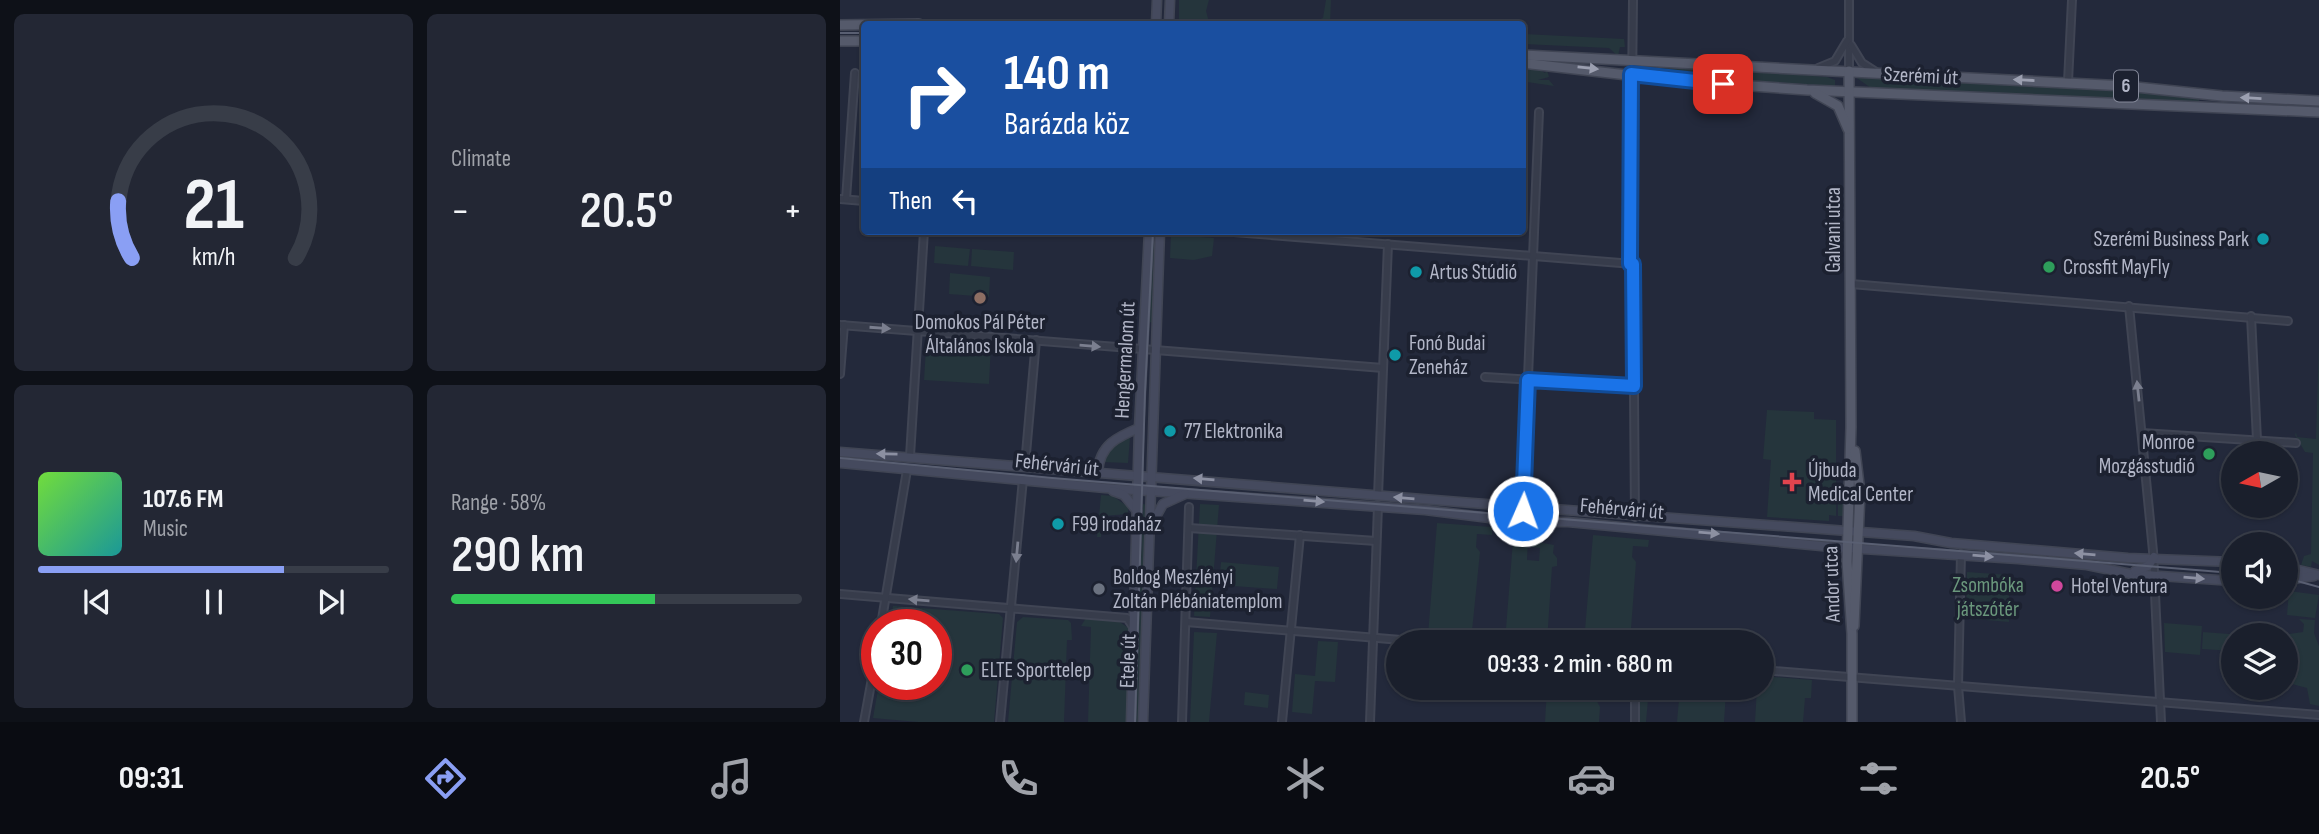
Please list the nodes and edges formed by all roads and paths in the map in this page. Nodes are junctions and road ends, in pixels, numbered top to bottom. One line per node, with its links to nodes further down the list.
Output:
1 (1157, 0): 6 (street)
2 (1170, 0): 7 (street)
3 (1633, 0): 14 (street)
4 (1849, 0): 10 (street, Galvani utca)
5 (2072, 0): 21 (street)
6 (1156, 21)
7 (1169, 21)
8 (840, 25): 9 (main road)
9 (861, 25)
10 (1849, 33): 16 (street); 17 (street, Galvani utca); 19 (street, Galvani utca)
11 (840, 41): 12 (main road)
12 (861, 41)
13 (1526, 55): 14 (main road, Szerémi út / 6)
14 (1633, 60): 16 (main road, Szerémi út / 6); 20 (street)
15 (1526, 63): 20 (main road, Szerémi út / 6, one-way to 20)
16 (1812, 69): 17 (main road, Szerémi út / 6)
17 (1849, 71): 19 (main road, Szerémi út / 6); 23 (main road, Galvani utca)
18 (855, 73): 28 (street)
19 (1877, 73): 21 (main road, Szerémi út / 6, one-way to 19)
20 (1631, 74): 22 (main road, Szerémi út / 6); 36 (street)
21 (2068, 82): 24 (main road, Szerémi út / 6, one-way to 21)
22 (1807, 90): 23 (main road, Szerémi út / 6); 27 (main road)
23 (1851, 90): 26 (main road, Szerémi út / 6); 27 (main road, Galvani utca)
24 (2319, 101)
25 (1539, 112): 35 (street)
26 (2319, 112)
27 (1851, 141): 37 (main road, Galvani utca)
28 (843, 199): 29 (street)
29 (861, 201)
30 (923, 235): 42 (street)
31 (1149, 235): 44 (street, Hengermalom út)
32 (1160, 235): 45 (street, Hengermalom út)
33 (1272, 235): 34 (street)
34 (1388, 244): 35 (street); 46 (street)
35 (1533, 256): 36 (street); 49 (street)
36 (1632, 264): 50 (street)
37 (1851, 284): 38 (street); 51 (main road, Galvani utca)
38 (2129, 306): 39 (street); 53 (street, one-way to 38)
39 (2250, 316): 40 (street); 54 (street)
40 (2288, 321)
41 (842, 325): 42 (street, one-way to 42); 47 (street)
42 (917, 331): 43 (street); 57 (street)
43 (1036, 340): 44 (street, one-way to 44); 59 (street)
44 (1143, 351): 45 (street); 52 (street, Hengermalom út)
45 (1155, 352): 46 (street); 63 (street, Hengermalom út)
46 (1383, 369): 69 (street)
47 (840, 374)
48 (1485, 377): 49 (street)
49 (1528, 380): 50 (street); 70 (street)
50 (1634, 386): 74 (street)
51 (1852, 427): 78 (main road, Galvani utca); 79 (main road, Galvani utca)
52 (1139, 428): 61 (street); 62 (street, Hengermalom út)
53 (2142, 433): 54 (street); 85 (street)
54 (2257, 440): 55 (street)
55 (2270, 441)
56 (840, 452): 57 (street, Fehérvári út, one-way to 56)
57 (910, 456): 59 (street, Fehérvári út)
58 (840, 463): 60 (street, Fehérvári út)
59 (1025, 465): 61 (street, Fehérvári út); 64 (street)
60 (907, 470): 64 (street, Fehérvári út); 94 (street)
61 (1098, 471): 62 (street, Fehérvári út)
62 (1138, 474): 63 (street, Fehérvári út); 66 (street, Hengermalom út)
63 (1153, 475): 67 (street, Etele út); 69 (street, Fehérvári út, one-way to 63)
64 (1024, 479): 65 (street, Fehérvári út); 96 (street, one-way to 96)
65 (1105, 488): 66 (street, Fehérvári út); 73 (street)
66 (1138, 490): 67 (street, Fehérvári út); 73 (street, Etele út)
67 (1152, 491): 68 (street, Fehérvári út); 77 (street, Etele út)
68 (1189, 493): 71 (street, Fehérvári út, one-way to 71); 77 (street)
69 (1378, 496): 70 (street, Fehérvári út, one-way to 69)
70 (1524, 505): 74 (street, Fehérvári út); 75 (street)
71 (1378, 506): 75 (street, Fehérvári út); 81 (street)
72 (1189, 507): 76 (street)
73 (1138, 514): 95 (street, Etele út)
74 (1635, 517): 78 (street, Fehérvári út)
75 (1522, 522): 82 (street, Fehérvári út, one-way to 82)
76 (1189, 528): 80 (street); 99 (street)
77 (1150, 530): 115 (street, Etele út)
78 (1848, 532): 79 (street, Fehérvári út); 82 (main road, Andor utca)
79 (1859, 533): 83 (main road, Andor utca); 85 (street, Fehérvári út, one-way to 79)
80 (1300, 535): 81 (street); 101 (street)
81 (1376, 541): 103 (street)
82 (1847, 547): 83 (street, Fehérvári út); 102 (main road, Andor utca)
83 (1858, 548): 84 (street, Fehérvári út); 102 (main road, Andor utca)
84 (1961, 554): 87 (street, Fehérvári út, one-way to 87); 107 (street)
85 (2154, 557): 86 (street, Fehérvári út); 87 (street); 89 (street)
86 (2221, 561)
87 (2112, 570): 89 (street, Fehérvári út)
88 (2298, 570): 90 (street)
89 (2154, 575): 92 (street, Fehérvári út, one-way to 92); 110 (street)
90 (2319, 575): 91 (street)
91 (2298, 578)
92 (2221, 580)
93 (840, 594): 94 (street)
94 (886, 598): 96 (street, one-way to 94); 97 (street)
95 (1136, 603): 98 (street); 100 (street, Etele út)
96 (1012, 608): 98 (street); 113 (street)
97 (884, 609)
98 (1126, 618): 100 (street)
99 (1186, 622): 101 (street); 116 (street)
100 (1135, 631): 114 (street, Etele út)
101 (1290, 631): 103 (street); 117 (street)
102 (1852, 635): 106 (main road, Andor utca)
103 (1373, 638): 104 (street); 118 (street)
104 (1386, 639)
105 (1774, 671): 106 (street)
106 (1852, 677): 107 (street); 120 (main road, Andor utca)
107 (1958, 686): 110 (street); 121 (street)
108 (868, 700): 112 (street)
109 (1635, 700): 119 (street)
110 (2160, 701): 111 (street); 122 (street)
111 (2319, 715)
112 (864, 722)
113 (1000, 722)
114 (1131, 722)
115 (1143, 722)
116 (1182, 722)
117 (1282, 722)
118 (1370, 722)
119 (1635, 722)
120 (1852, 722)
121 (1962, 722)
122 (2161, 722)

